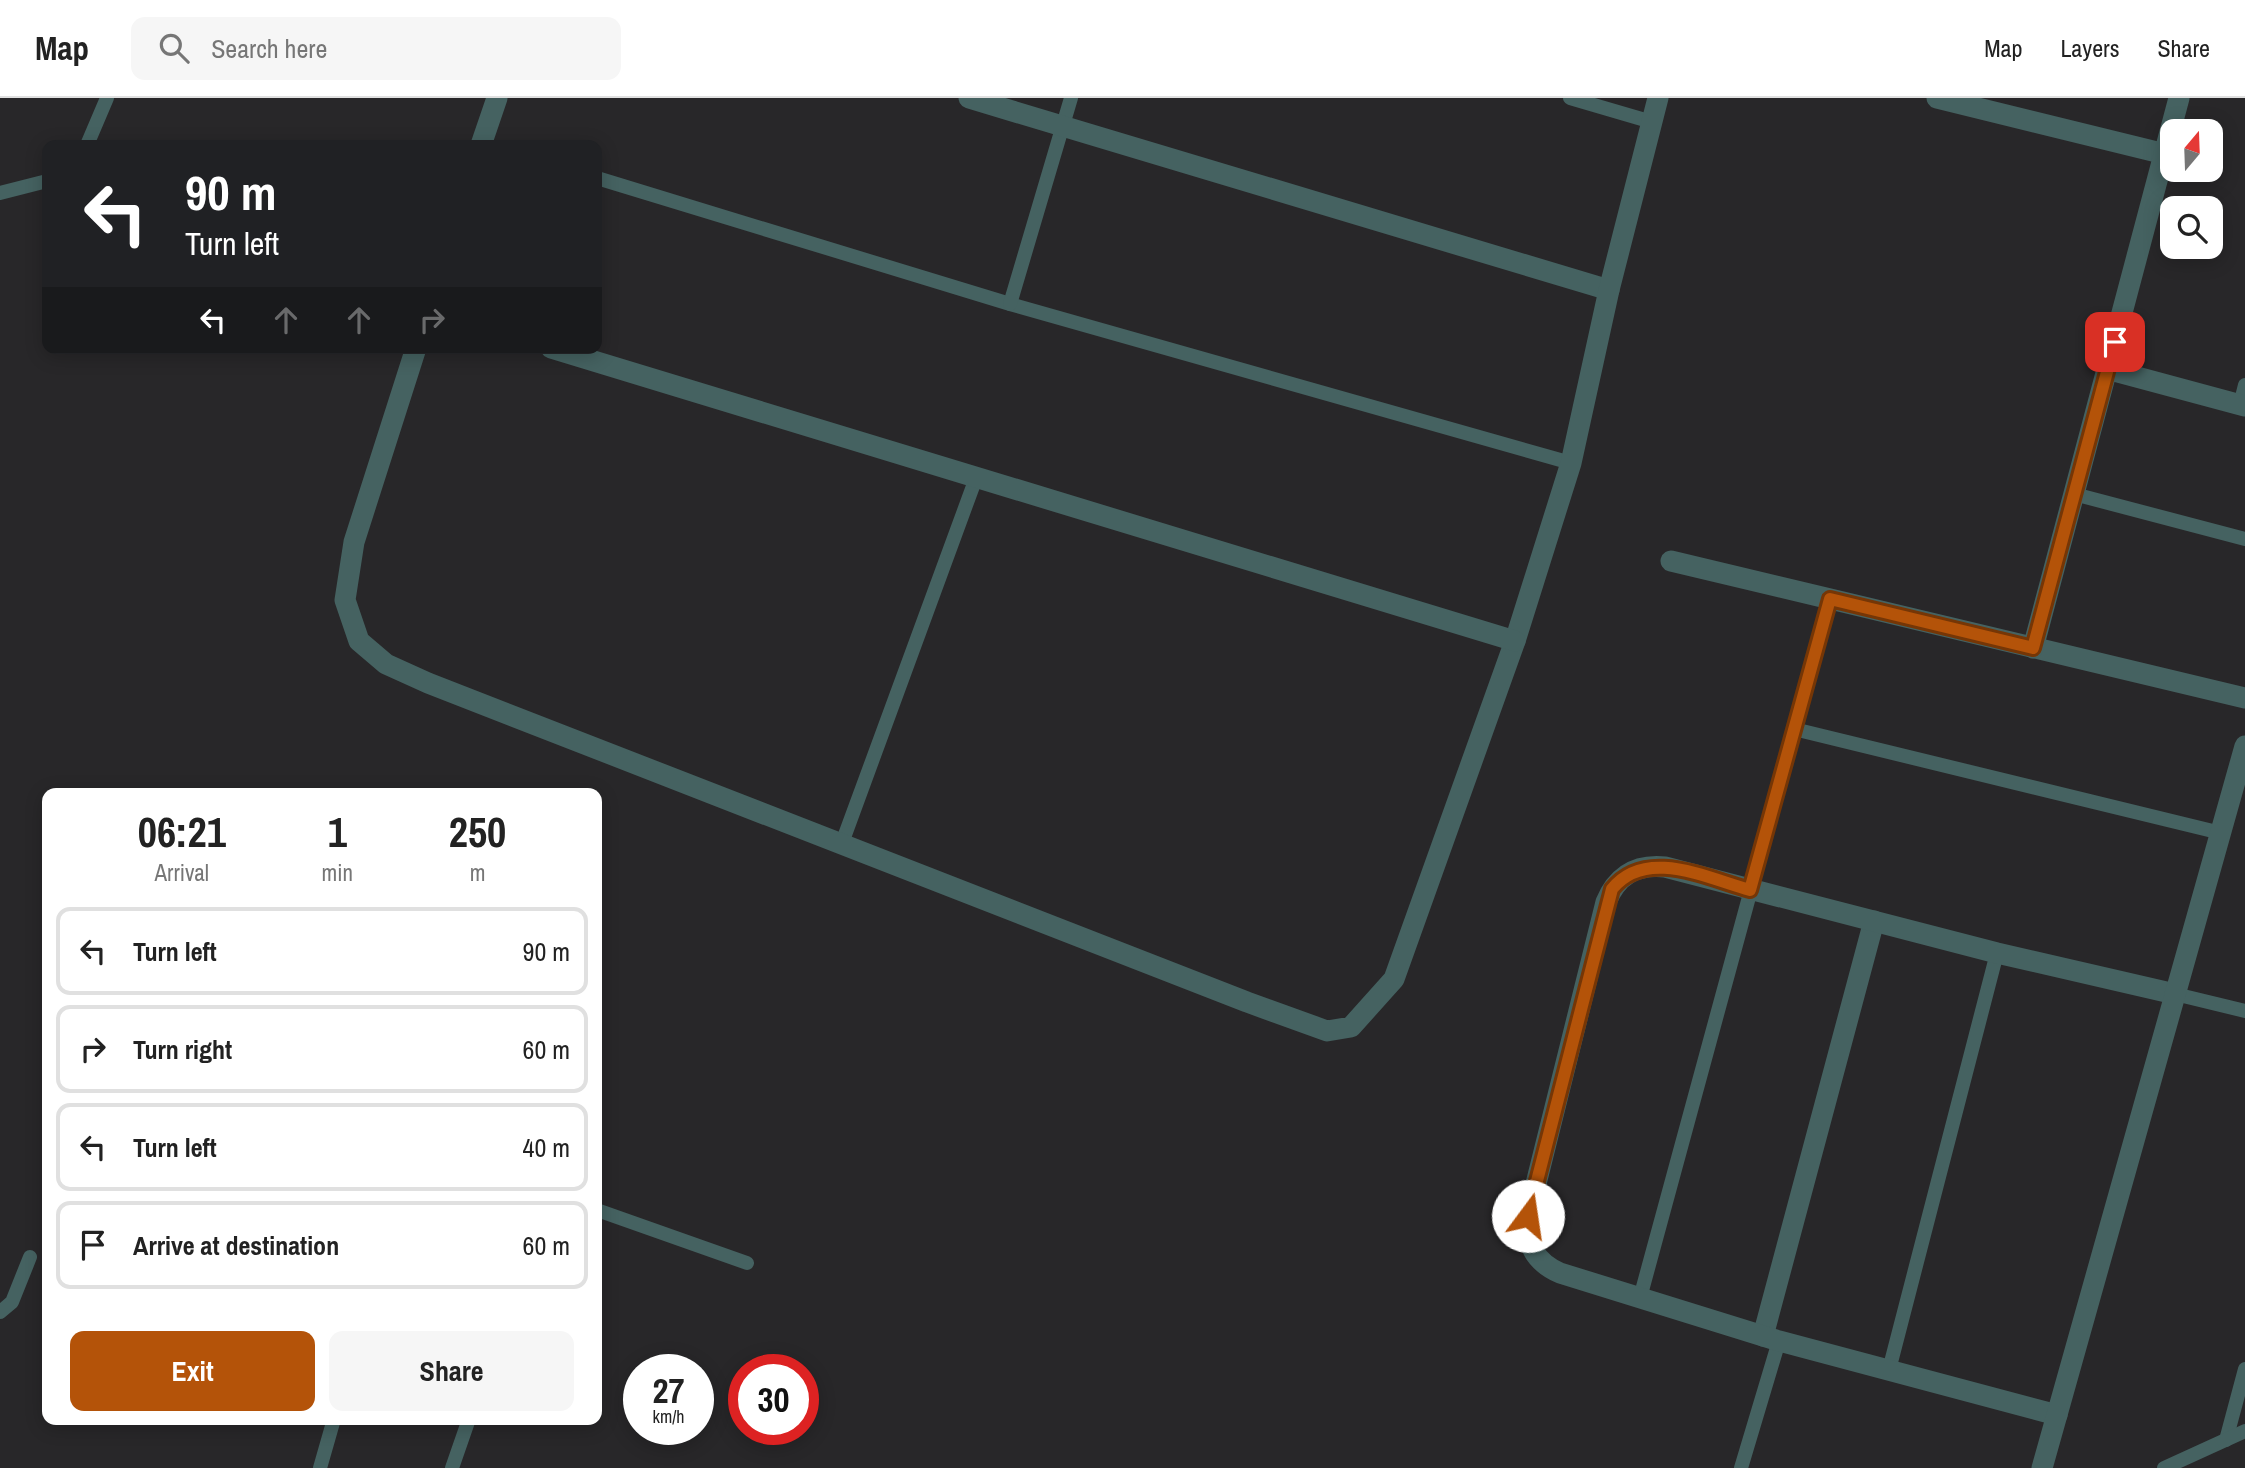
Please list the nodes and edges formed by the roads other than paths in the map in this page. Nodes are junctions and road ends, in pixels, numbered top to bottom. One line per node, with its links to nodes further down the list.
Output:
1 (107, 98): 12 (lane)
2 (497, 98): 13 (street)
3 (969, 98): 11 (street)
4 (1071, 98): 11 (lane)
5 (1570, 98): 10 (lane)
6 (1658, 98): 10 (street)
7 (1937, 98): 14 (street)
8 (2179, 98): 9 (street)
9 (2174, 119)
10 (1651, 122): 19 (street)
11 (1062, 126): 19 (street); 20 (lane)
12 (89, 140)
13 (484, 140)
14 (2160, 153)
15 (2160, 173): 23 (street)
16 (602, 180): 20 (lane)
17 (42, 182): 18 (lane)
18 (0, 193)
19 (1609, 290): 25 (street)
20 (1010, 304): 25 (lane)
21 (414, 354): 37 (street)
22 (571, 354): 26 (street)
23 (2107, 369): 24 (street); 27 (street)
24 (2243, 399)
25 (1571, 463): 31 (street)
26 (976, 478): 31 (street); 37 (lane)
27 (2074, 494): 28 (lane); 32 (street)
28 (2245, 539)
29 (1671, 561): 30 (street)
30 (1830, 599): 32 (street); 34 (lane)
31 (1515, 641): 37 (street)
32 (2033, 648): 33 (street)
33 (2245, 698)
34 (1794, 729): 36 (lane); 38 (lane)
35 (2245, 746): 36 (street)
36 (2221, 833): 41 (street)
37 (842, 843)
38 (1750, 890): 39 (street); 46 (lane); 46 (street)
39 (1874, 921): 40 (street); 48 (street)
40 (1997, 953): 41 (street); 50 (lane)
41 (2175, 994): 42 (lane); 51 (street)
42 (2245, 1011)
43 (602, 1212): 45 (lane)
44 (30, 1257): 47 (lane)
45 (747, 1262)
46 (1640, 1298): 48 (street)
47 (0, 1312)
48 (1771, 1339): 50 (street); 58 (lane)
49 (2245, 1369): 55 (lane)
50 (1889, 1370): 51 (street)
51 (2057, 1415): 59 (street)
52 (332, 1425): 56 (lane)
53 (467, 1425): 57 (lane)
54 (2245, 1431): 55 (lane)
55 (2226, 1440): 60 (lane)
56 (320, 1468)
57 (452, 1468)
58 (1741, 1468)
59 (2042, 1468)
60 (2164, 1468)

